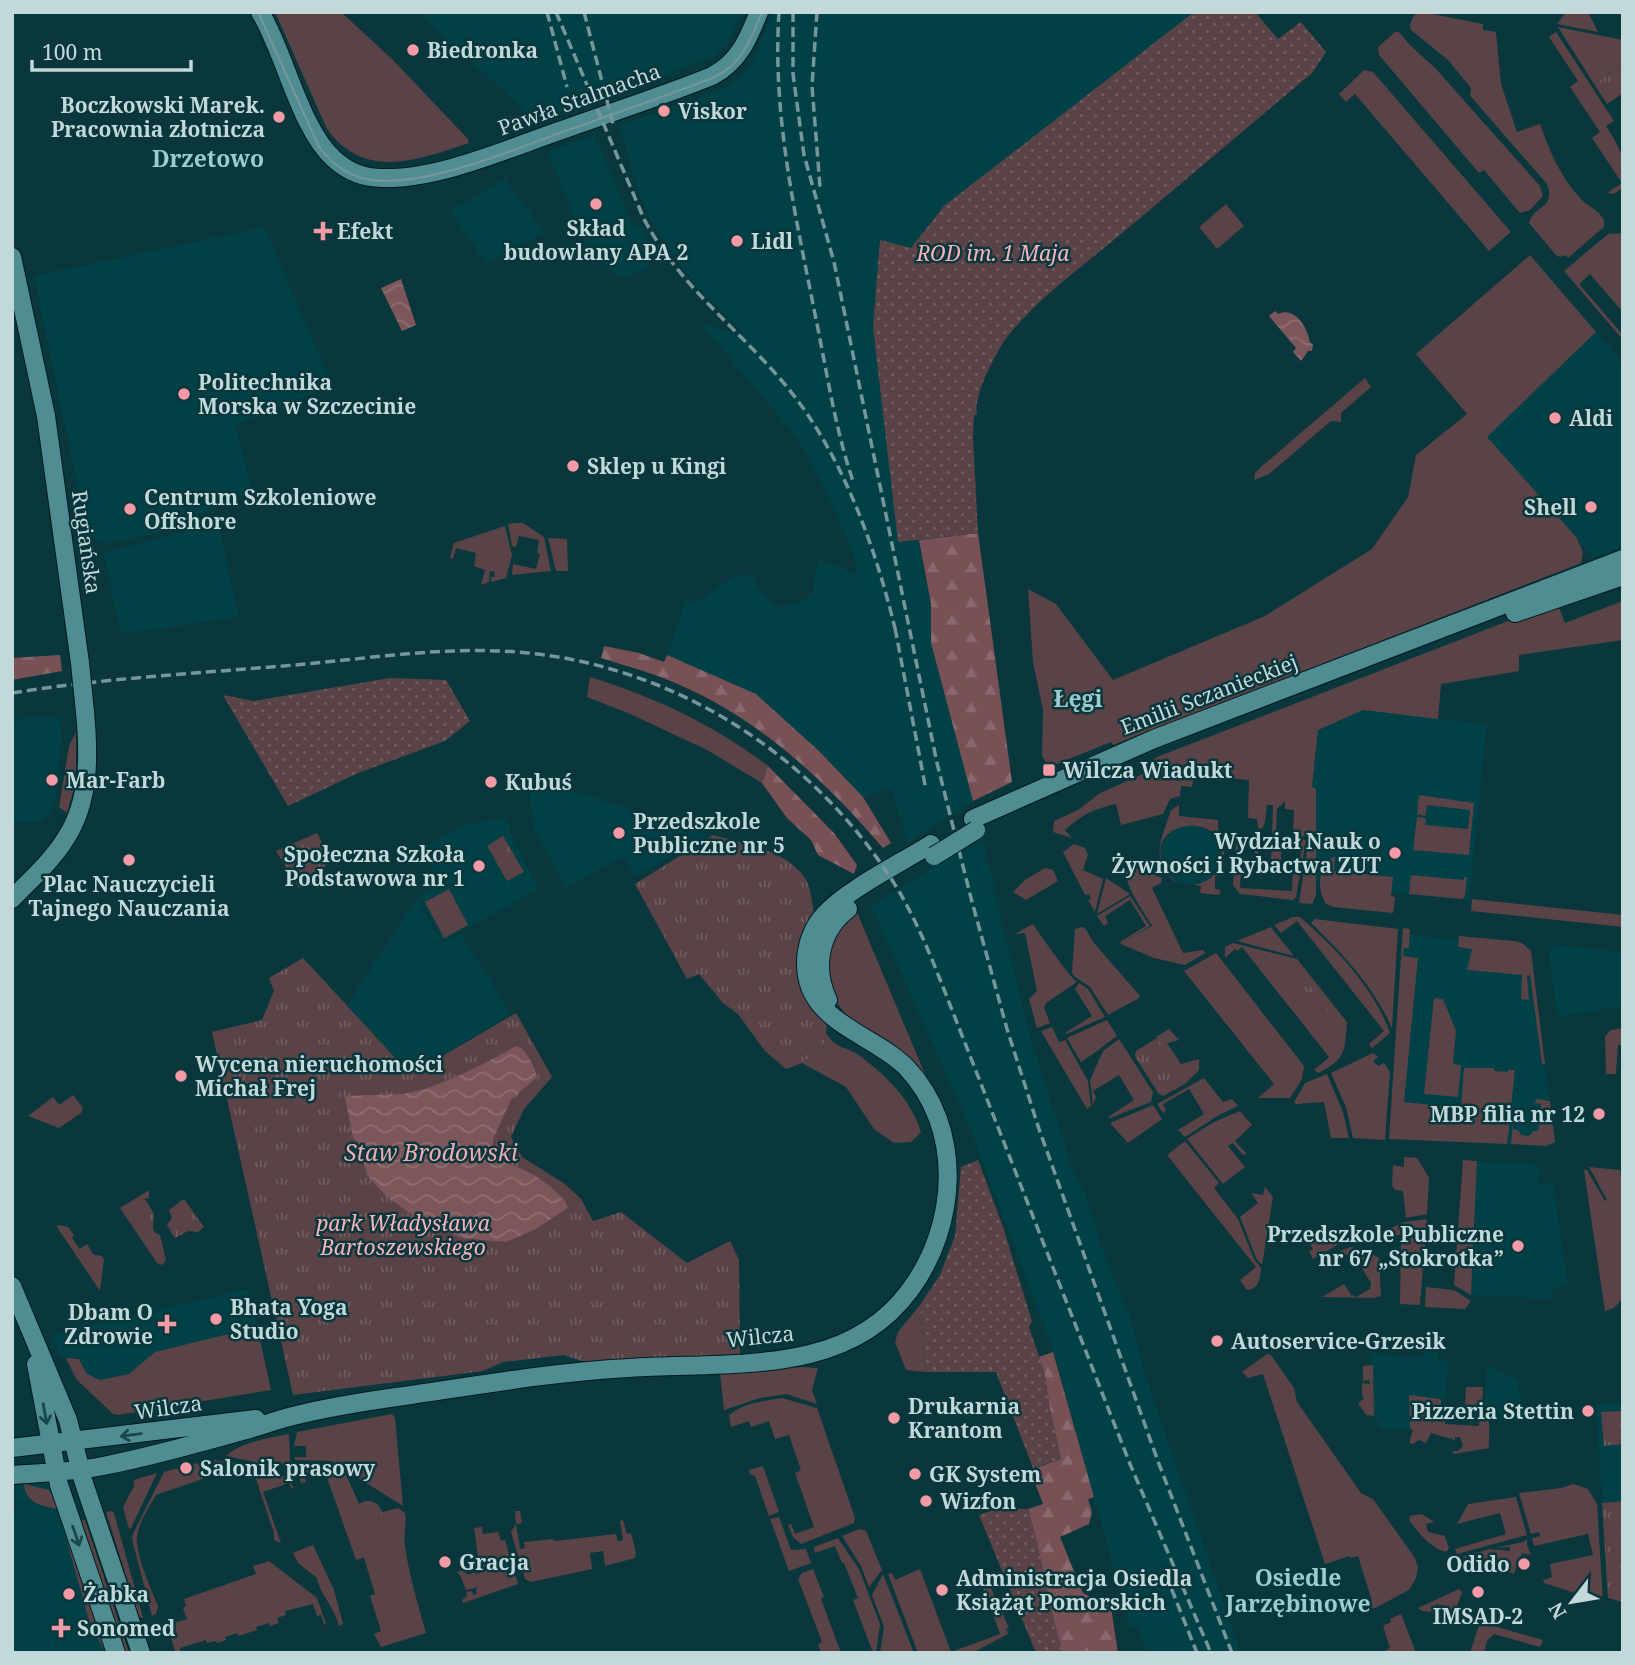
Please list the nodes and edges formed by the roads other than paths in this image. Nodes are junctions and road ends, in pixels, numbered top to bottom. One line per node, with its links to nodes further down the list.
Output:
1 (260, 12): 2 (street, Pawła Stalmacha)
2 (759, 12)
3 (12, 257): 7 (street, Rugiańska, bridge)
4 (1623, 559): 6 (street, Emilii Sczanieckiej)
5 (1623, 576): 6 (street, Emilii Sczanieckiej)
6 (974, 825): 8 (street, Emilii Sczanieckiej)
7 (12, 899)
8 (837, 910): 11 (street, Wilcza)
9 (12, 1286): 10 (street)
10 (32, 1336): 12 (street); 13 (street, one-way to 13)
11 (291, 1416): 12 (street, Wilcza, one-way to 12); 15 (street, Wilcza)
12 (74, 1441): 13 (street, Wilcza); 15 (street)
13 (51, 1444): 14 (street, Wilcza); 16 (street)
14 (12, 1448)
15 (80, 1469): 16 (street, Wilcza); 19 (street)
16 (56, 1471): 17 (street, Wilcza); 18 (street, one-way to 18)
17 (12, 1475)
18 (116, 1653)
19 (141, 1653)

